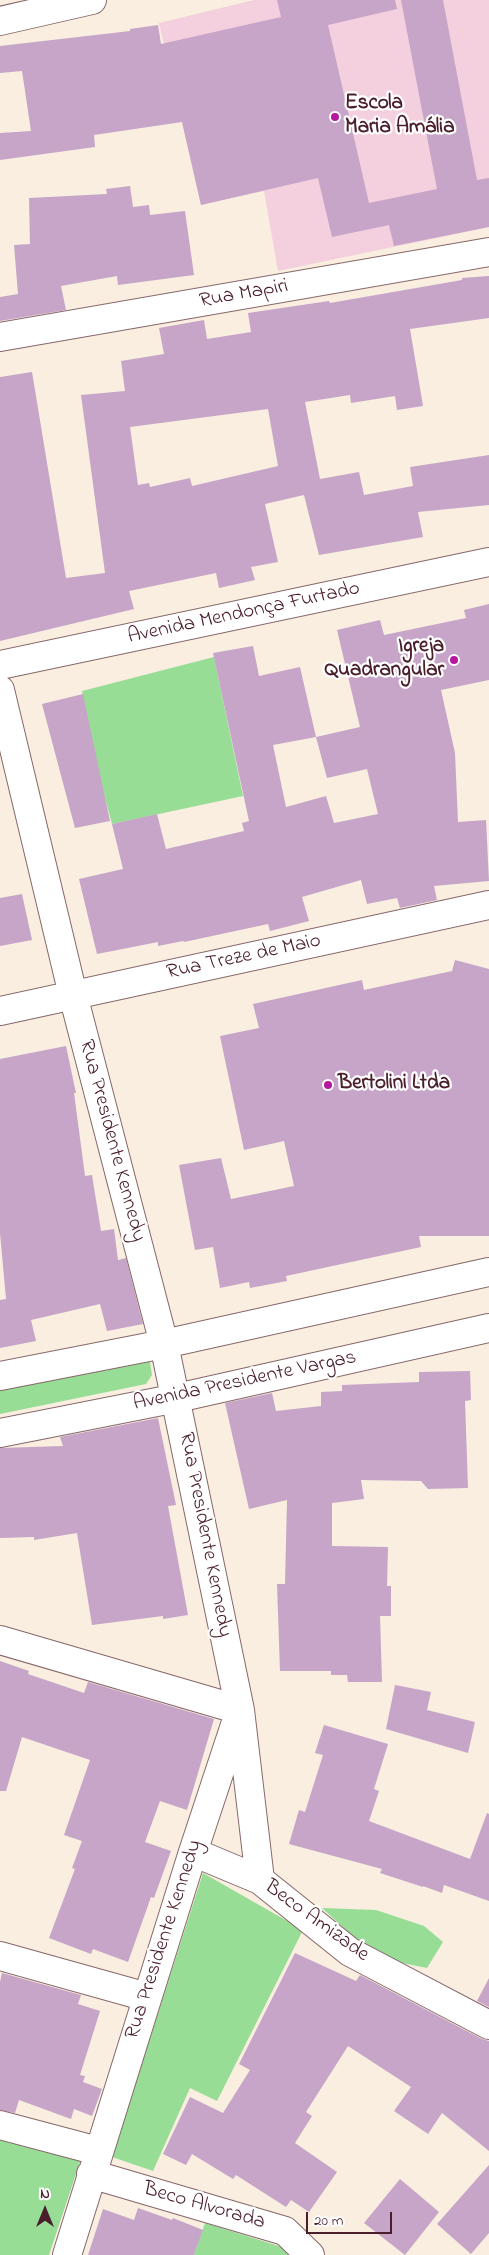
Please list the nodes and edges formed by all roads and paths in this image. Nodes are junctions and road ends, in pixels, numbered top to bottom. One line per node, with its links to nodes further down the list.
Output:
1 (92, 0): 2 (street)
2 (0, 21)
3 (489, 252): 4 (street, Rua Mapiri)
4 (0, 337)
5 (489, 562): 6 (street, Avenida Mendonça Furtado)
6 (0, 665)
7 (0, 690): 9 (street, Rua Presidente Kennedy)
8 (489, 905): 9 (street, Rua Treze de Maio)
9 (72, 995): 10 (street, Rua Treze de Maio); 13 (street, Rua Presidente Kennedy)
10 (0, 1011)
11 (489, 1272): 13 (street)
12 (489, 1328): 15 (street, Avenida Presidente Vargas)
13 (164, 1344): 14 (street); 15 (street, Rua Presidente Kennedy)
14 (0, 1376)
15 (177, 1398): 16 (street, Avenida Presidente Vargas); 18 (street, Rua Presidente Kennedy)
16 (0, 1433)
17 (0, 1640): 18 (street)
18 (240, 1710): 19 (street, Rua Presidente Kennedy); 20 (street)
19 (192, 1852): 20 (street, Beco Amizade); 22 (street, Rua Presidente Kennedy)
20 (260, 1880): 23 (street, Beco Amizade)
21 (0, 1956): 22 (street)
22 (147, 1997): 25 (street, Rua Presidente Kennedy)
23 (489, 2025)
24 (0, 2125): 25 (street, Beco Alvorada)
25 (94, 2162): 26 (street, Rua Presidente Kennedy); 27 (street, Beco Alvorada)
26 (67, 2255)
27 (310, 2255)

